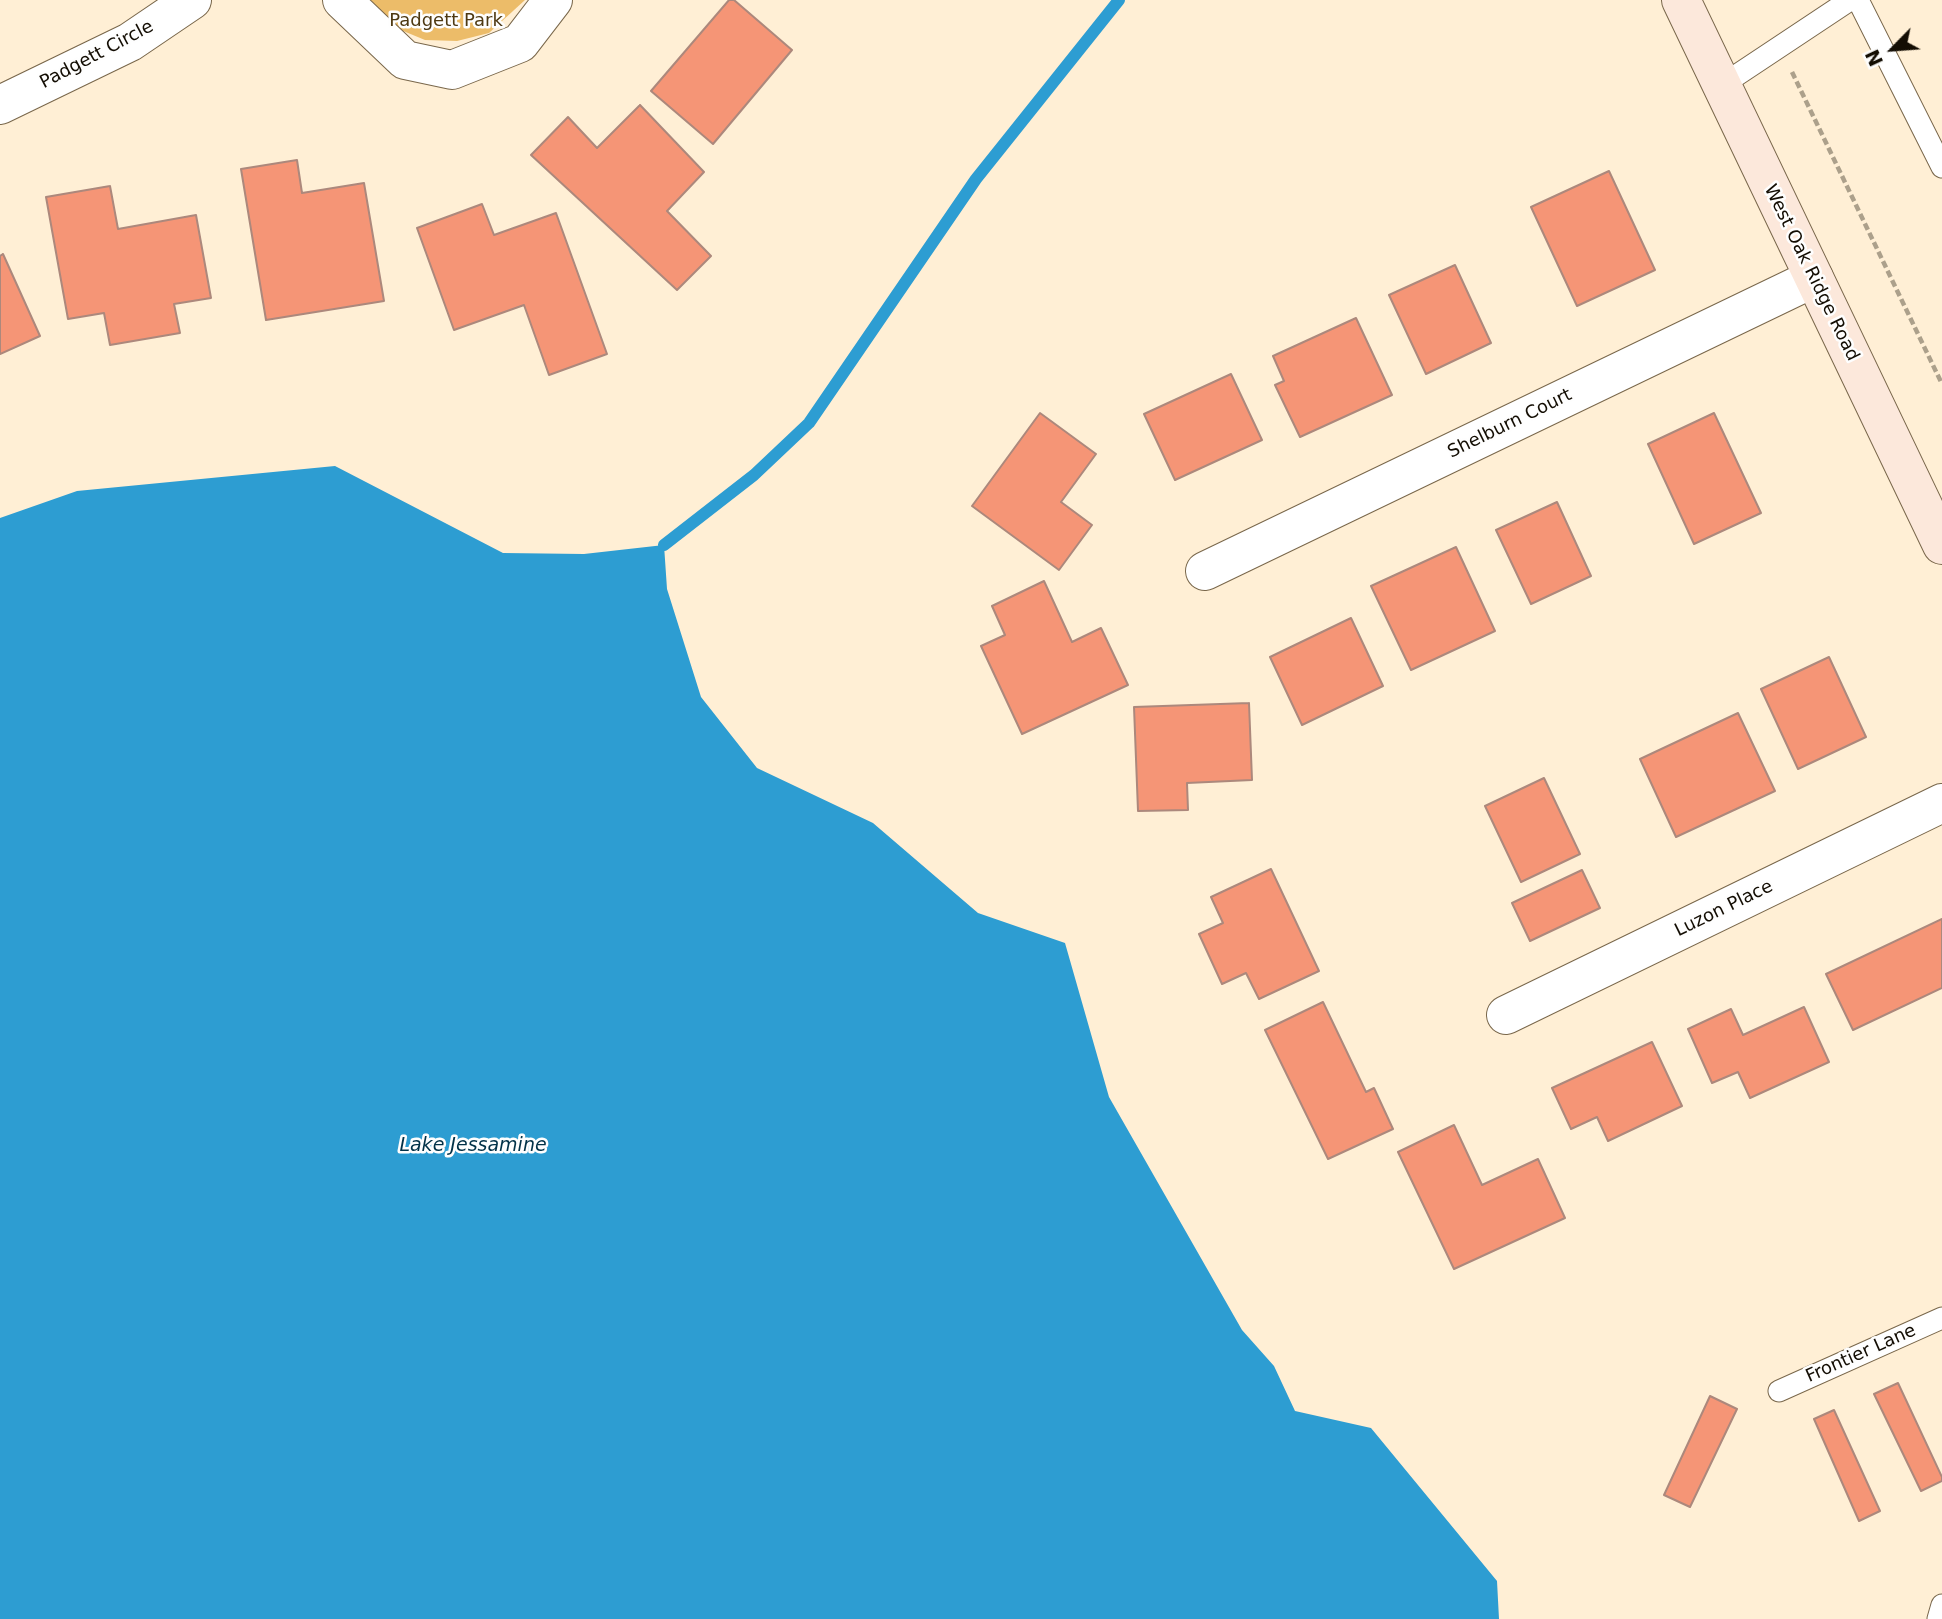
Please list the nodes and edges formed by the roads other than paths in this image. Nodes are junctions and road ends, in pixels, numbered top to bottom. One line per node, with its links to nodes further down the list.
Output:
1 (192, 0): 8 (street, Padgett Circle)
2 (342, 0): 3 (street)
3 (553, 0)
4 (1681, 0): 7 (main road, West Oak Ridge Road)
5 (1850, 0): 7 (lane)
6 (1858, 0): 9 (lane)
7 (1722, 85): 10 (main road, West Oak Ridge Road)
8 (0, 105)
9 (1942, 167)
10 (1814, 278): 11 (main road, West Oak Ridge Road); 12 (street, Shelburn Court)
11 (1942, 545)
12 (1205, 571)
13 (1942, 803): 14 (street, Luzon Place)
14 (1506, 1015)
15 (1942, 1318): 16 (lane, Frontier Lane)
16 (1779, 1391)
17 (1942, 1605): 18 (lane)
18 (1938, 1619)

